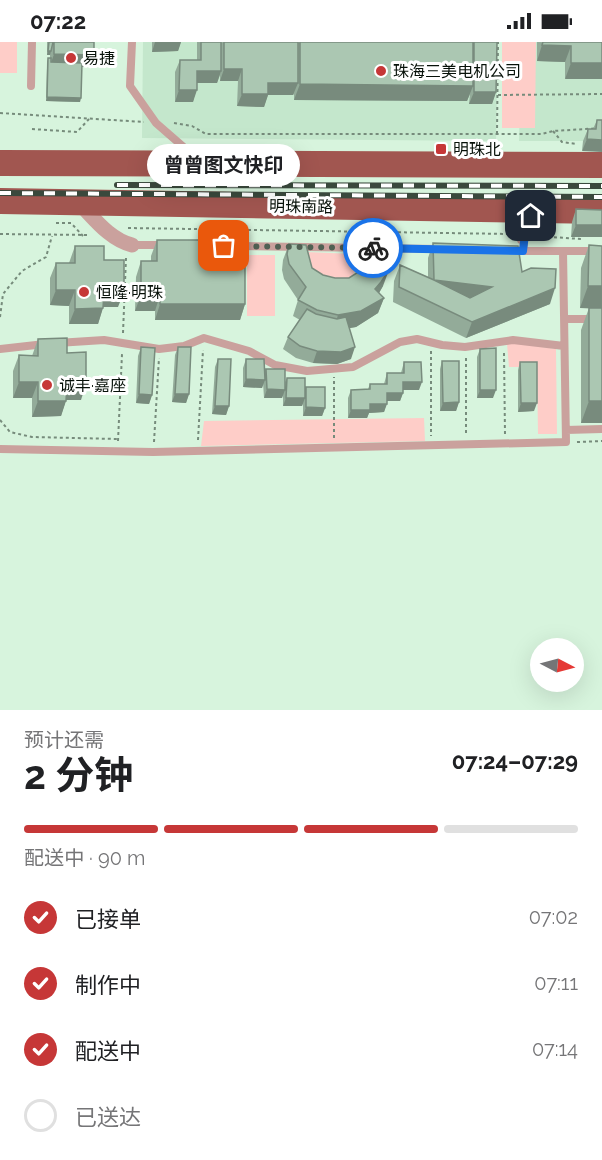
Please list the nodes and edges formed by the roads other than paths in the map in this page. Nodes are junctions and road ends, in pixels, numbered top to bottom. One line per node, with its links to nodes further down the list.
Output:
1 (32, 42): 3 (lane)
2 (132, 42): 5 (lane)
3 (31, 86)
4 (3, 158): 5 (highway)
5 (203, 164): 6 (highway)
6 (602, 165)
7 (7, 205): 11 (highway, 明珠南路)
8 (506, 210): 9 (highway, 明珠南路); 11 (highway, 明珠南路); 12 (lane)
9 (544, 210): 10 (highway, 明珠南路); 12 (lane)
10 (602, 211)
11 (74, 213): 13 (street)
12 (523, 234): 18 (lane)
13 (132, 245): 14 (lane)
14 (167, 245)
15 (226, 246): 16 (lane)
16 (452, 250)
17 (499, 250): 18 (lane)
18 (523, 251): 19 (lane)
19 (563, 251): 20 (lane); 21 (lane)
20 (602, 251)
21 (564, 319): 22 (lane); 23 (lane)
22 (602, 319)
23 (564, 346): 24 (lane); 26 (lane)
24 (0, 349)
25 (602, 429): 26 (lane)
26 (566, 430): 27 (lane)
27 (0, 449)

